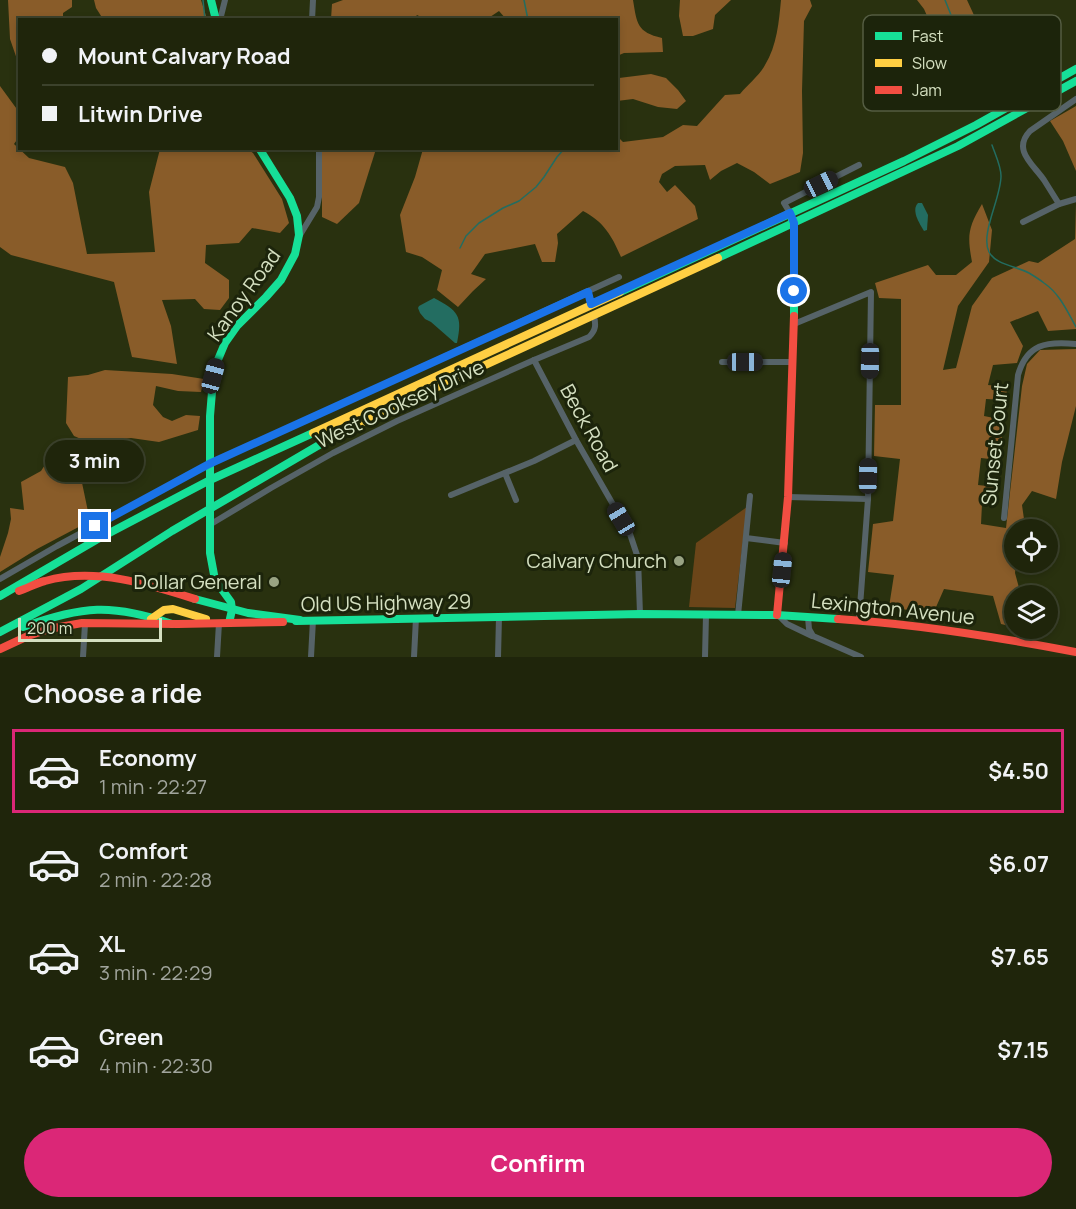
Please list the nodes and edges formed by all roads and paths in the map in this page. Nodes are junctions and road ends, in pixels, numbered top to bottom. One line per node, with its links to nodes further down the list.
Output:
1 (211, 0): 4 (main road)
2 (225, 0): 5 (street)
3 (313, 0): 6 (street)
4 (217, 18)
5 (219, 18)
6 (312, 18)
7 (1076, 69): 8 (main road)
8 (1061, 77)
9 (1076, 81): 10 (main road)
10 (1061, 89)
11 (1076, 99): 12 (street)
12 (1061, 109)
13 (1001, 111): 21 (main road)
14 (1022, 111): 23 (main road)
15 (1059, 111): 20 (street)
16 (261, 150): 24 (main road, Kanoy Road)
17 (319, 150): 24 (street)
18 (859, 165): 21 (street)
19 (1076, 199): 20 (street)
20 (1059, 204): 22 (street)
21 (790, 213): 23 (main road); 27 (main road)
22 (1023, 222)
23 (794, 223): 28 (main road); 29 (main road)
24 (300, 235): 35 (main road, Kanoy Road)
25 (619, 277): 26 (street)
26 (588, 292): 27 (street); 35 (street)
27 (591, 304): 37 (main road)
28 (594, 316): 31 (street, West Cooksey Drive); 43 (main road)
29 (794, 324): 33 (main road); 41 (street)
30 (1076, 344): 44 (street, Sunset Court)
31 (534, 360): 34 (street, Beck Road); 45 (street, West Cooksey Drive)
32 (722, 362): 33 (street)
33 (793, 362): 40 (main road)
34 (576, 440): 36 (street); 51 (street, Beck Road)
35 (209, 464): 37 (main road, Kanoy Road); 48 (street)
36 (505, 473): 38 (street); 42 (street)
37 (210, 480): 43 (main road, Kanoy Road); 49 (main road)
38 (451, 495)
39 (750, 496): 46 (street)
40 (788, 497): 41 (street); 47 (main road)
41 (868, 499): 62 (street)
42 (516, 500)
43 (211, 508): 45 (main road, Kanoy Road); 67 (main road)
44 (1004, 518)
45 (211, 524): 55 (main road, Kanoy Road)
46 (746, 538): 47 (street); 53 (street)
47 (784, 543): 54 (main road)
48 (0, 579)
49 (0, 596)
50 (0, 601): 55 (main road)
51 (640, 614): 52 (main road, Old US Highway 29); 57 (main road, Old US Highway 29)
52 (706, 615): 53 (main road, Old US Highway 29); 76 (street)
53 (738, 615): 54 (main road, Old US Highway 29)
54 (777, 615): 58 (main road, Lexington Avenue); 68 (street)
55 (231, 616): 56 (main road); 60 (main road); 60 (main road, Old US Highway 29); 64 (main road, Old US Highway 29)
56 (154, 617): 63 (main road); 66 (main road); 67 (main road)
57 (499, 617): 59 (main road, Old US Highway 29); 75 (street)
58 (808, 617): 62 (main road, Lexington Avenue); 68 (street)
59 (416, 618): 61 (main road, Old US Highway 29); 74 (street)
60 (300, 620): 61 (main road, Old US Highway 29)
61 (313, 620): 73 (street)
62 (859, 620): 70 (main road, Lexington Avenue)
63 (143, 623): 65 (main road, Old US Highway 29); 66 (main road, Old US Highway 29)
64 (219, 623): 66 (main road, Old US Highway 29); 72 (street)
65 (85, 624): 69 (main road, Old US Highway 29); 71 (street)
66 (172, 624)
67 (0, 634)
68 (813, 636): 77 (street)
69 (0, 649)
70 (1076, 652)
71 (83, 657)
72 (217, 657)
73 (311, 657)
74 (414, 657)
75 (498, 657)
76 (705, 657)
77 (861, 657)

